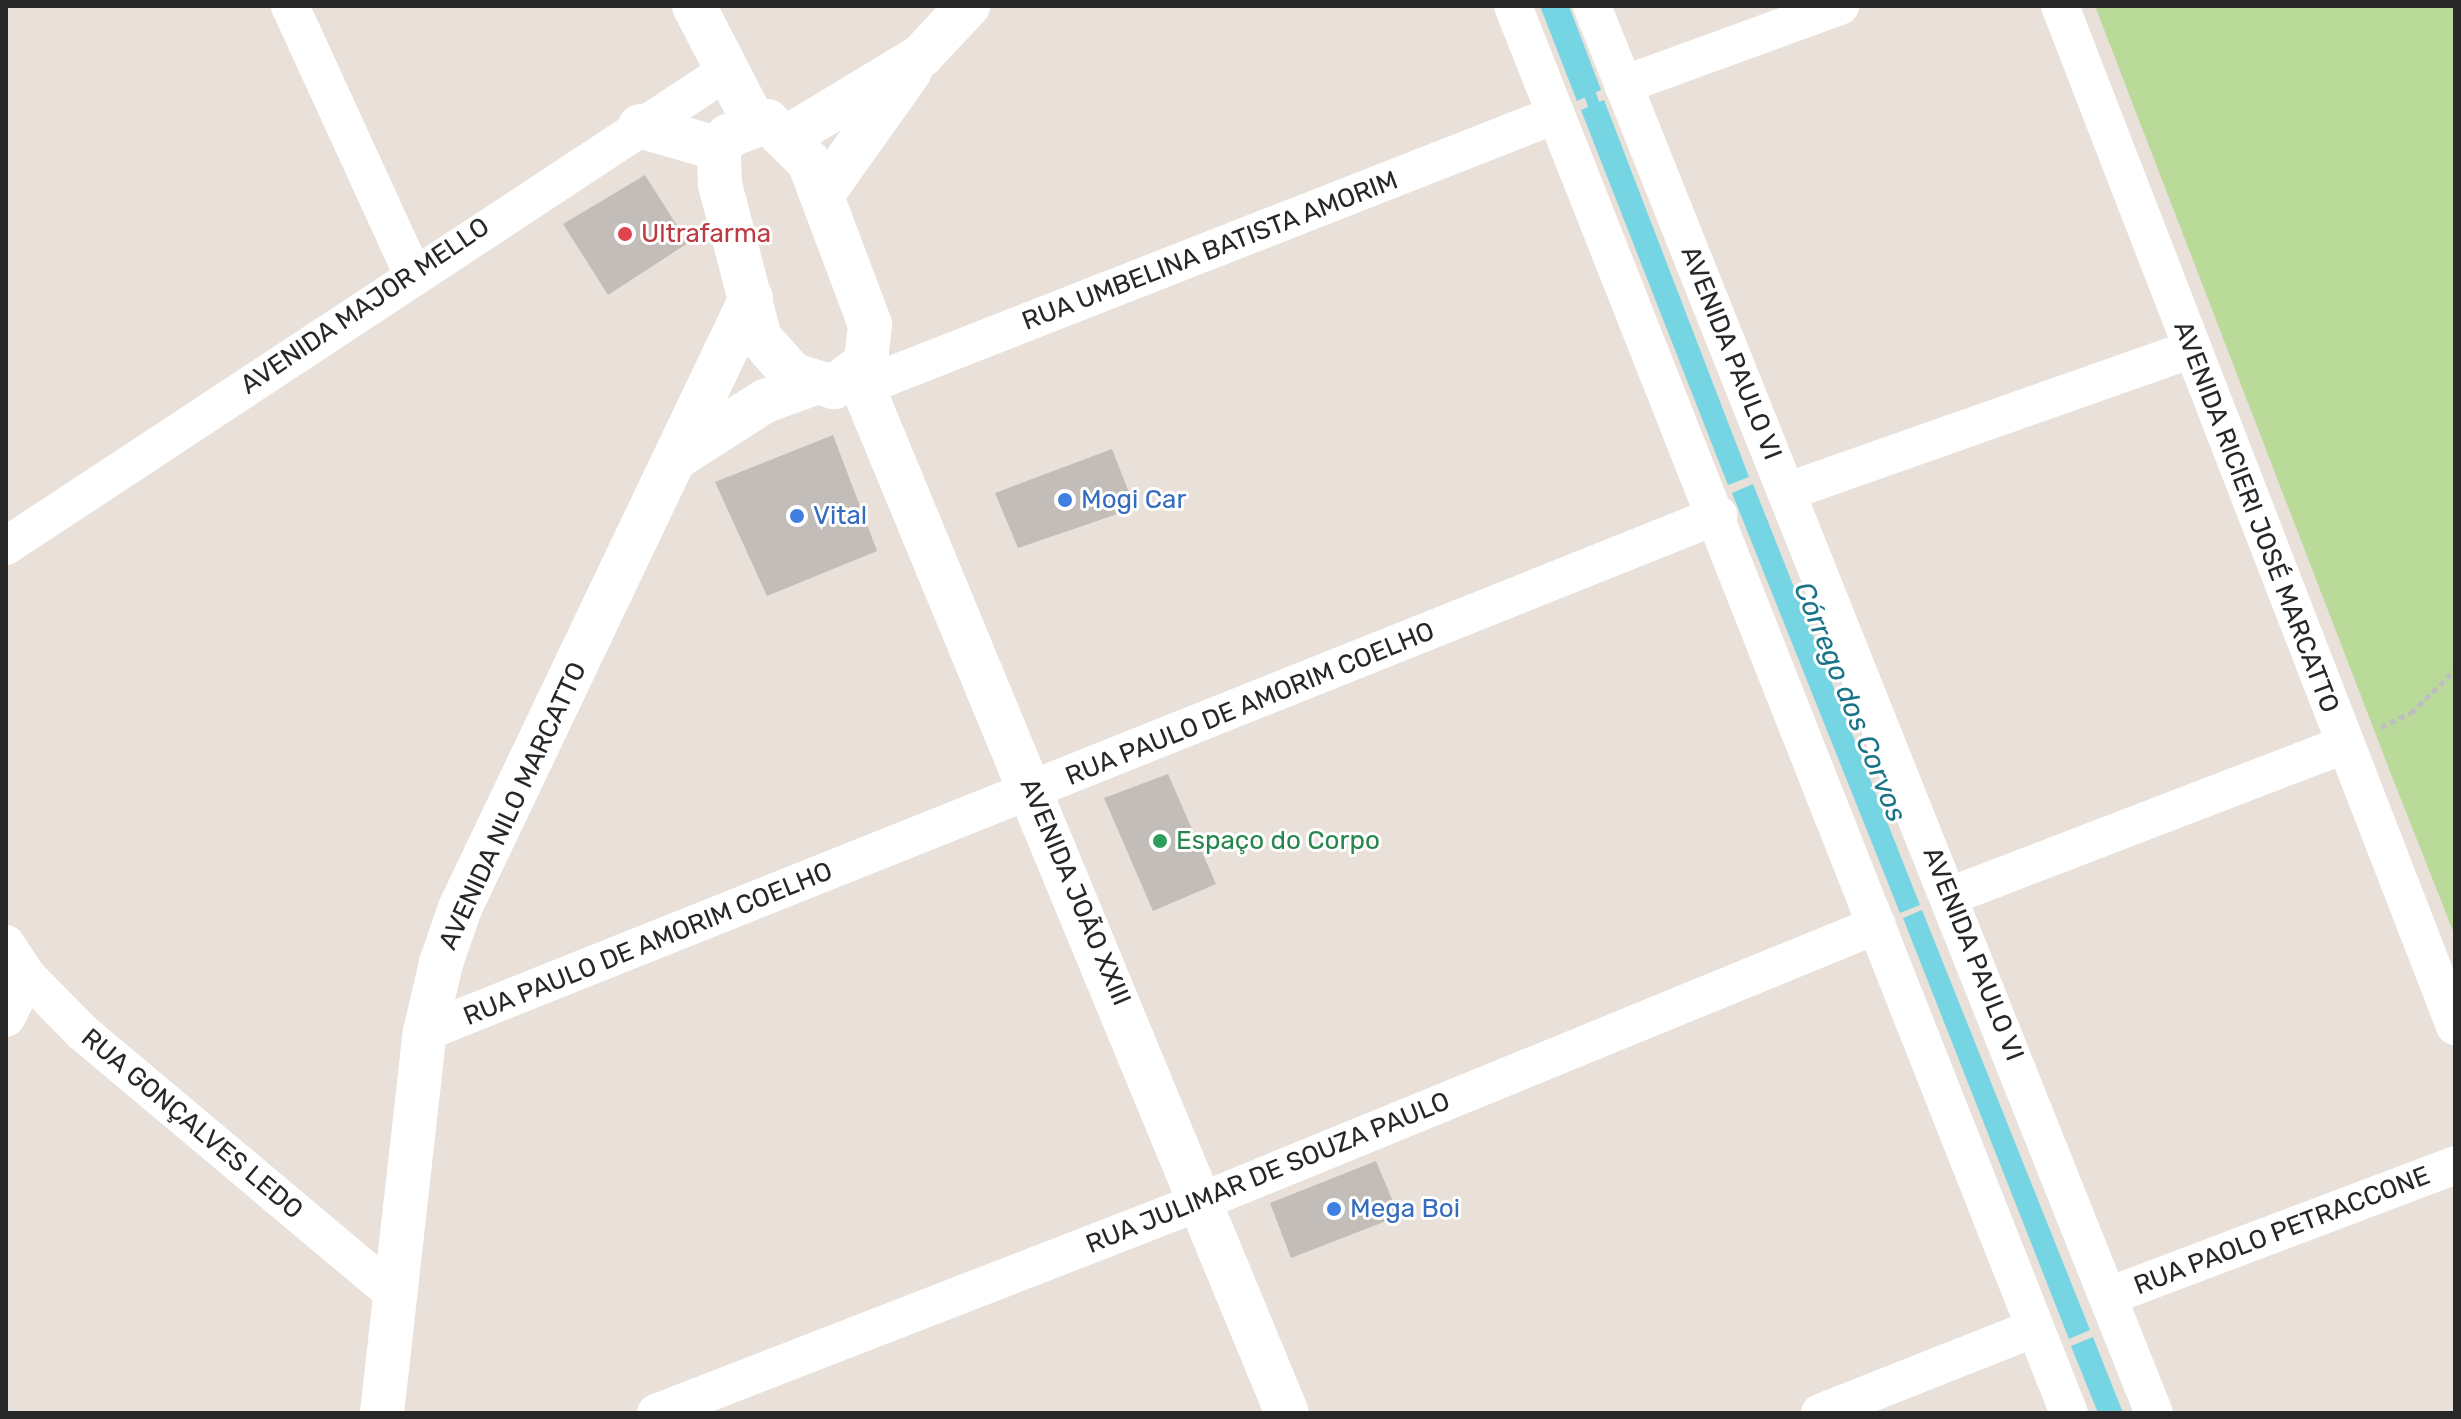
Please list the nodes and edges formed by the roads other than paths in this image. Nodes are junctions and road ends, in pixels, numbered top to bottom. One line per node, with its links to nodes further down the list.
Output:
1 (290, 6): 16 (street)
2 (694, 6): 9 (street)
3 (968, 6): 8 (street)
4 (1513, 6): 11 (street)
5 (1592, 6): 10 (street, AVENIDA PAULO VI)
6 (1840, 6): 10 (street)
7 (2060, 6): 18 (street, AVENIDA RICIERI JOSÉ MARCATTO)
8 (921, 56): 13 (street); 15 (street)
9 (727, 71): 12 (street, AVENIDA MAJOR MELLO); 13 (street)
10 (1623, 85): 22 (street, AVENIDA PAULO VI)
11 (1555, 115): 19 (street, RUA UMBELINA BATISTA AMORIM); 23 (street)
12 (640, 126): 14 (street); 16 (street, AVENIDA MAJOR MELLO)
13 (772, 129): 14 (street); 15 (street)
14 (719, 149): 17 (street)
15 (822, 195): 19 (street)
16 (412, 273): 24 (street, AVENIDA MAJOR MELLO)
17 (751, 298): 20 (street); 21 (street, AVENIDA NILO MARCATTO)
18 (2193, 349): 22 (street); 25 (street, AVENIDA RICIERI JOSÉ MARCATTO)
19 (861, 380): 20 (street); 26 (street, AVENIDA JOÃO XXIII)
20 (810, 385): 21 (street)
21 (679, 456): 33 (street, AVENIDA NILO MARCATTO)
22 (1786, 492): 27 (street, AVENIDA PAULO VI)
23 (1718, 515): 26 (street, RUA PAULO DE AMORIM COELHO); 28 (street)
24 (6, 546)
25 (2344, 745): 27 (street); 32 (street, AVENIDA RICIERI JOSÉ MARCATTO)
26 (1032, 792): 33 (street, RUA PAULO DE AMORIM COELHO); 35 (street, AVENIDA JOÃO XXIII)
27 (1950, 896): 37 (street, AVENIDA PAULO VI)
28 (1877, 925): 35 (street, RUA JULIMAR DE SOUZA PAULO); 38 (street)
29 (6, 944): 30 (street, RUA GONÇALVES LEDO)
30 (16, 984): 31 (street); 36 (street, RUA GONÇALVES LEDO)
31 (6, 1018)
32 (2455, 1026)
33 (425, 1032): 36 (street, AVENIDA NILO MARCATTO)
34 (2455, 1165): 37 (street, RUA PAOLO PETRACCONE)
35 (1205, 1200): 40 (street, RUA JULIMAR DE SOUZA PAULO); 41 (street, AVENIDA JOÃO XXIII)
36 (391, 1291): 39 (street, AVENIDA NILO MARCATTO)
37 (2109, 1296): 44 (street, AVENIDA PAULO VI)
38 (2035, 1328): 42 (street); 43 (street)
39 (382, 1413)
40 (656, 1413)
41 (1287, 1413)
42 (1820, 1413)
43 (2069, 1413)
44 (2154, 1413)

